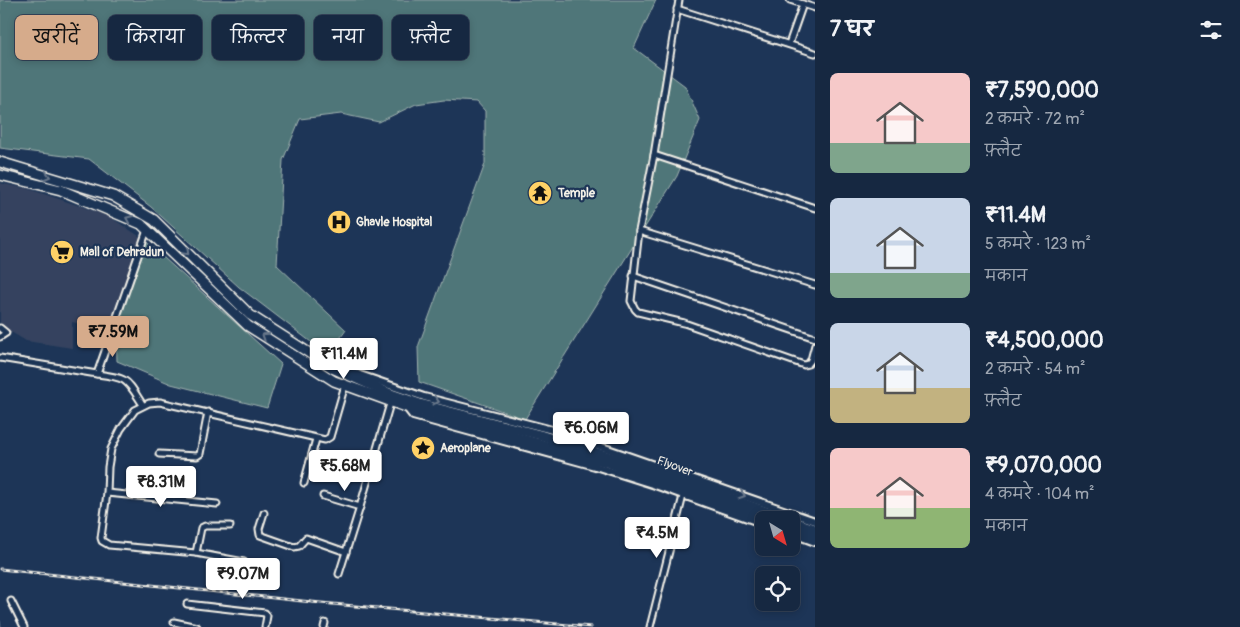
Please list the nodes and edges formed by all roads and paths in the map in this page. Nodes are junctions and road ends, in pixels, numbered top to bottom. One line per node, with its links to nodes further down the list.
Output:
1 (679, 0): 5 (street)
2 (790, 0): 3 (street)
3 (803, 4): 4 (street); 6 (street)
4 (815, 8)
5 (677, 9): 6 (street); 8 (street)
6 (789, 44): 7 (street)
7 (815, 53)
8 (654, 155): 11 (street); 13 (street)
9 (0, 162): 23 (highway, one-way to 23)
10 (0, 175): 12 (highway, one-way to 10)
11 (815, 208)
12 (147, 230): 21 (street); 22 (highway, one-way to 12)
13 (639, 231): 14 (street); 15 (street)
14 (633, 276): 18 (street); 19 (street)
15 (815, 285)
16 (0, 328): 17 (street)
17 (0, 337)
18 (815, 338)
19 (815, 345)
20 (0, 358): 21 (street)
21 (97, 374): 25 (street)
22 (344, 385): 23 (highway); 27 (street)
23 (391, 394): 24 (highway); 35 (street); 40 (street, one-way to 40)
24 (406, 404): 29 (highway, Flyover); 29 (highway, Flyover); 33 (street)
25 (143, 405): 26 (street); 31 (street)
26 (208, 412): 27 (street); 28 (street)
27 (316, 439): 30 (street)
28 (159, 454)
29 (673, 482): 36 (highway, Flyover); 38 (highway, Flyover)
30 (304, 483)
31 (108, 493): 34 (street); 49 (street)
32 (323, 496): 35 (street)
33 (683, 496): 39 (street); 58 (street)
34 (217, 504)
35 (360, 507): 48 (street)
36 (762, 511)
37 (264, 514): 48 (street)
38 (755, 515)
39 (755, 521)
40 (815, 521)
41 (800, 524): 43 (highway, Flyover)
42 (230, 526): 49 (street)
43 (815, 530)
44 (800, 531): 46 (highway)
45 (800, 537): 47 (street)
46 (815, 537)
47 (815, 542)
48 (346, 552): 51 (street)
49 (196, 553): 50 (street)
50 (244, 562)
51 (339, 574)
52 (11, 601): 55 (street)
53 (187, 604): 57 (street)
54 (174, 622): 56 (street)
55 (24, 627)
56 (197, 627)
57 (264, 627)
58 (650, 627)

